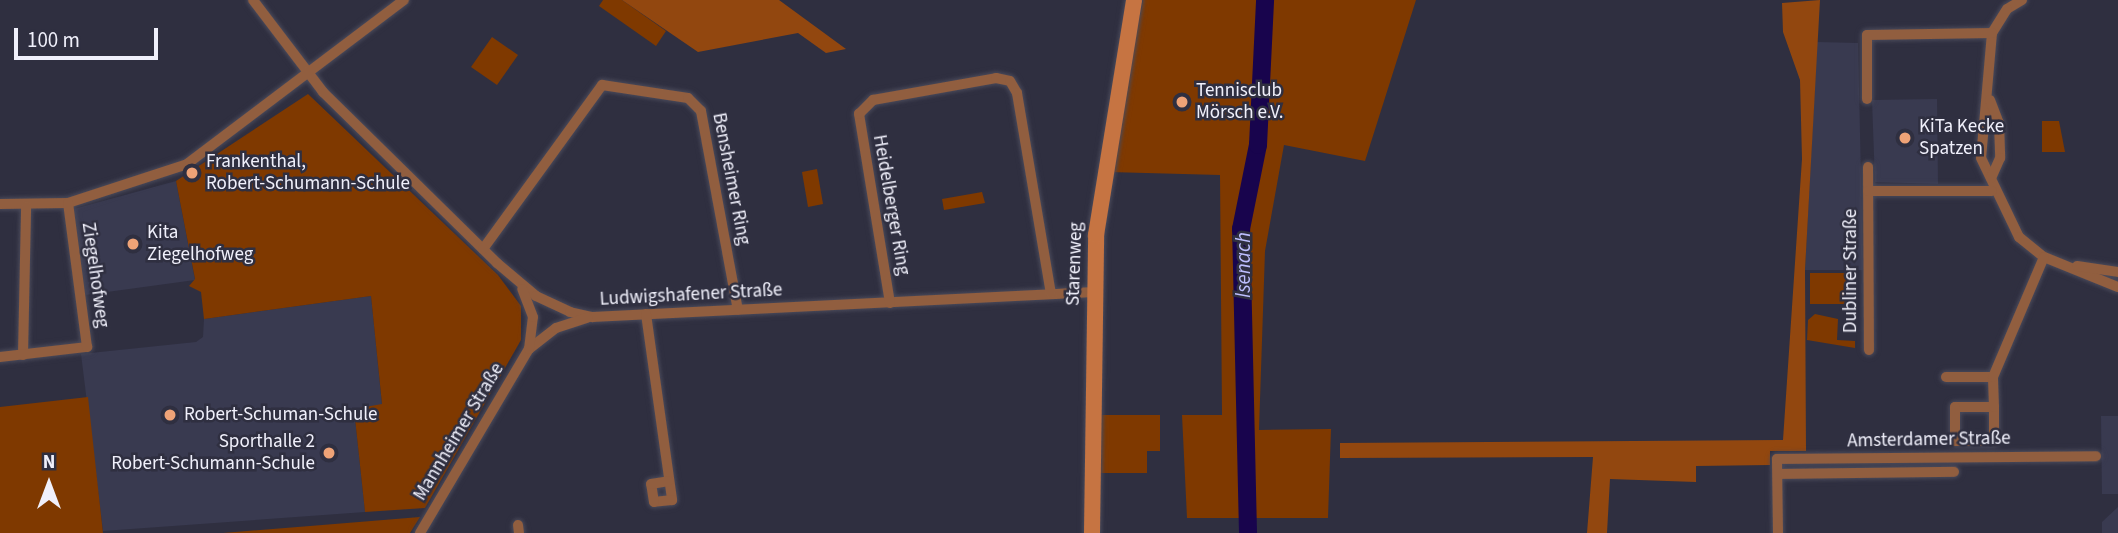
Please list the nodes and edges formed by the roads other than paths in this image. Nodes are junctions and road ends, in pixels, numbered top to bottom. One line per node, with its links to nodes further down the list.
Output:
1 (253, 0): 6 (street, Ludwigshafener Straße)
2 (404, 0): 6 (street)
3 (1134, 0): 22 (street, Starenweg)
4 (2018, 0): 5 (street)
5 (1992, 33): 7 (street); 8 (street)
6 (310, 77): 13 (street); 16 (street, Ludwigshafener Straße)
7 (1867, 99)
8 (1990, 100): 10 (street); 10 (street)
9 (1868, 167): 11 (street, Dubliner Straße)
10 (1991, 178): 12 (street)
11 (1868, 191): 12 (street, Dubliner Straße); 29 (street, Dubliner Straße)
12 (1992, 191): 17 (street)
13 (68, 203): 15 (street); 30 (street, Ziegelhofweg)
14 (0, 204): 15 (street)
15 (26, 206): 30 (street)
16 (483, 249): 20 (street, Ludwigshafener Straße); 25 (street, Bensheimer Ring)
17 (2044, 257): 18 (street); 33 (street)
18 (2057, 263): 19 (street); 21 (street)
19 (2118, 272)
20 (519, 285): 27 (street, Ludwigshafener Straße); 28 (street, Mannheimer Straße)
21 (2118, 288)
22 (1094, 292): 23 (street, Ludwigshafener Straße); 40 (street, Starenweg)
23 (1051, 293): 24 (street, Ludwigshafener Straße); 24 (street, Heidelberger Ring)
24 (890, 303): 25 (street, Ludwigshafener Straße)
25 (738, 310): 26 (street, Ludwigshafener Straße)
26 (646, 314): 27 (street, Ludwigshafener Straße); 38 (street)
27 (592, 317): 28 (street, Mannheimer Straße)
28 (529, 349): 39 (street, Mannheimer Straße)
29 (1869, 350)
30 (23, 355): 31 (street, Ziegelhofweg)
31 (0, 357)
32 (1946, 377): 33 (street)
33 (1993, 377): 34 (street)
34 (1994, 407): 34 (street)
35 (2096, 456): 37 (street, Amsterdamer Straße)
36 (1954, 472): 37 (street, Amsterdamer Straße)
37 (1777, 474): 41 (street)
38 (669, 481)
39 (420, 533)
40 (1092, 533)
41 (1778, 533)

